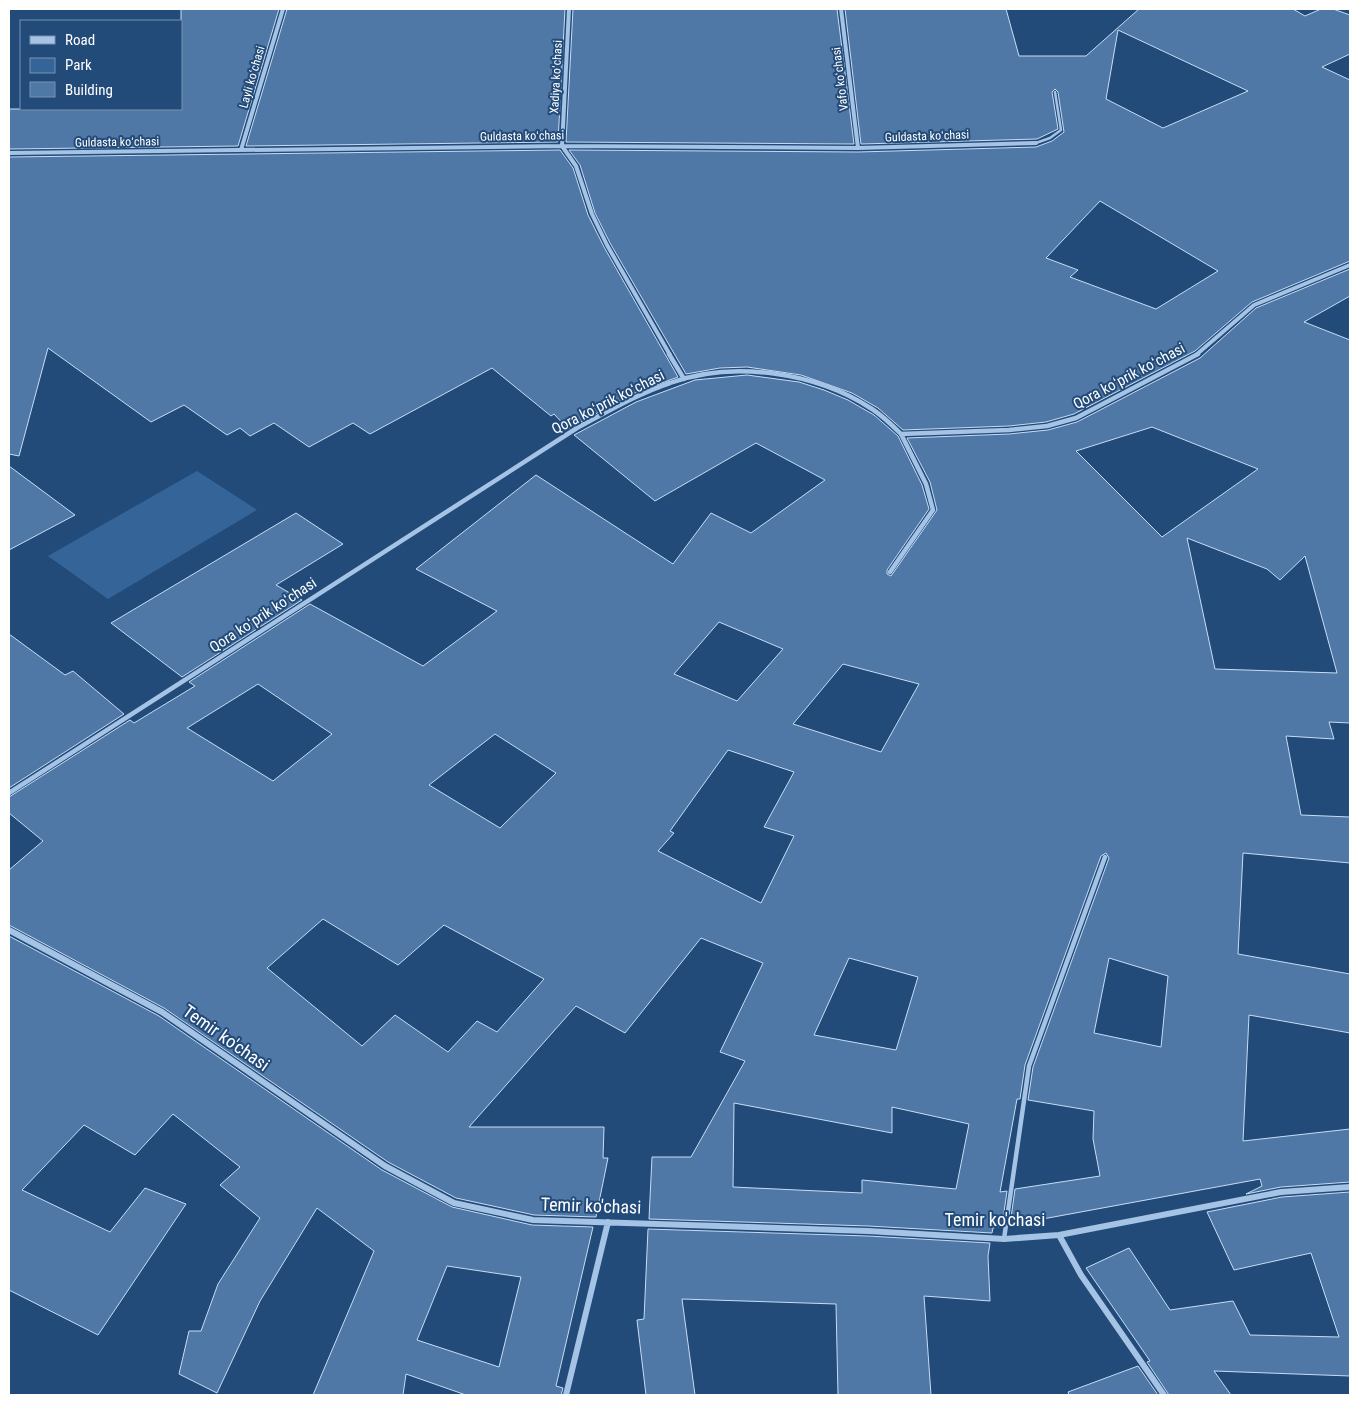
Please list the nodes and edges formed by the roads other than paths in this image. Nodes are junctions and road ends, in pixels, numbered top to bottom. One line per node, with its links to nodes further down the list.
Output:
1 (283, 9): 8 (street, Layli koʻchasi)
2 (569, 9): 6 (street, Xadiya koʻchasi)
3 (842, 9): 7 (street, Vafo koʻchasi)
4 (1054, 92): 5 (lane)
5 (1036, 143): 7 (street, Guldasta koʻchasi)
6 (562, 146): 7 (street, Guldasta koʻchasi); 8 (street, Guldasta koʻchasi); 11 (street)
7 (858, 148)
8 (241, 150): 9 (street, Guldasta koʻchasi)
9 (9, 153)
10 (1350, 266): 12 (street, Qora koʻprik koʻchasi)
11 (684, 378): 12 (street, Qora koʻprik koʻchasi); 14 (street, Qora koʻprik koʻchasi)
12 (901, 434): 13 (street)
13 (890, 572)
14 (9, 793)
15 (1105, 857): 20 (lane)
16 (9, 930): 18 (street, Temir ko'chasi)
17 (1350, 1187): 19 (street)
18 (608, 1222): 20 (street, Temir ko'chasi); 21 (street)
19 (1060, 1235): 20 (street, Temir ko'chasi); 22 (street, Temir ko'chasi)
20 (1004, 1239)
21 (566, 1395)
22 (1164, 1395)

